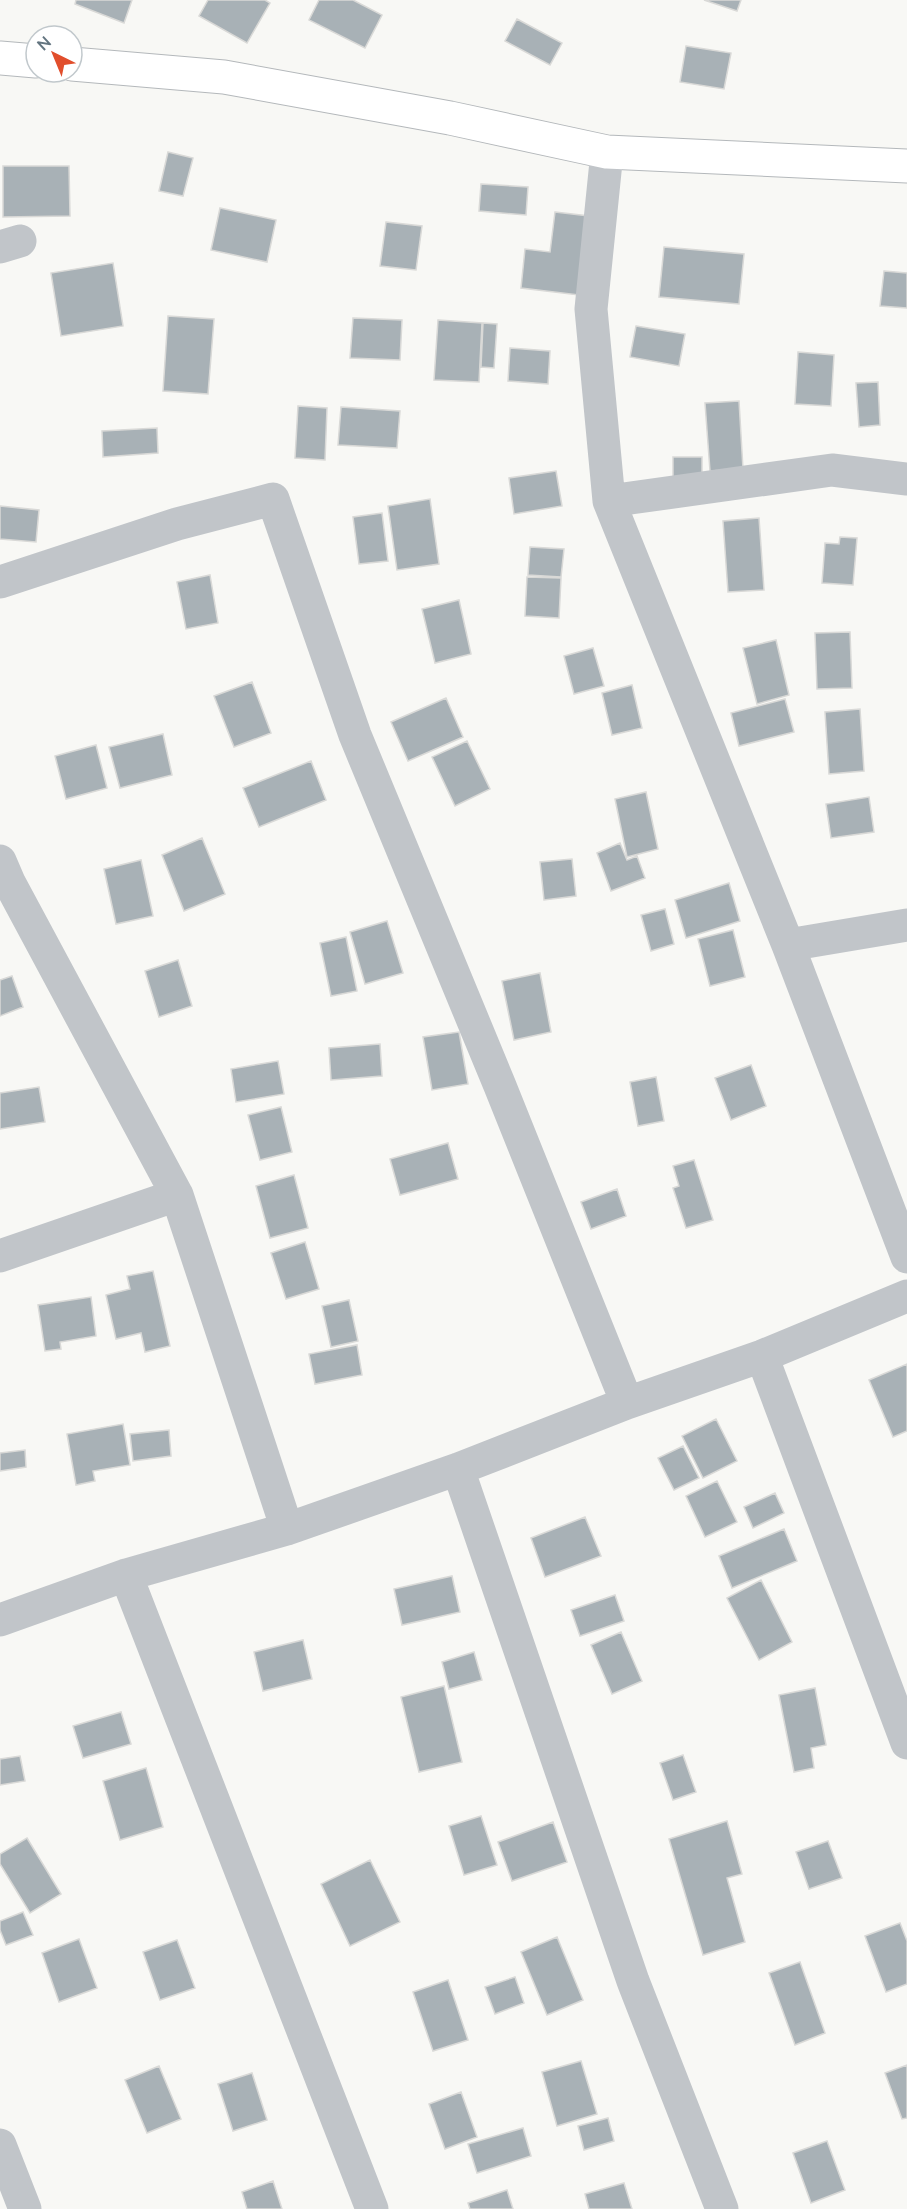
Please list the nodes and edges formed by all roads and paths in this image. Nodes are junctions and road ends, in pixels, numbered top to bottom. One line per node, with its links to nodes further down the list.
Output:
1 (0, 58): 2 (highway)
2 (24, 60)
3 (84, 65): 4 (highway)
4 (607, 152): 5 (highway); 7 (street)
5 (907, 166)
6 (907, 479): 7 (street)
7 (609, 501): 11 (street)
8 (0, 582): 17 (street)
9 (3, 877): 12 (street)
10 (907, 925): 11 (street)
11 (788, 945): 14 (street)
12 (177, 1195): 13 (street); 19 (street)
13 (0, 1256)
14 (907, 1257)
15 (907, 1296): 16 (street)
16 (762, 1356): 17 (street); 22 (street)
17 (627, 1403): 18 (street)
18 (458, 1469): 19 (street); 26 (street)
19 (287, 1529): 20 (street)
20 (126, 1575): 21 (street); 25 (street)
21 (0, 1620)
22 (907, 1743)
23 (0, 2145): 24 (street)
24 (25, 2209)
25 (372, 2209)
26 (722, 2209)

